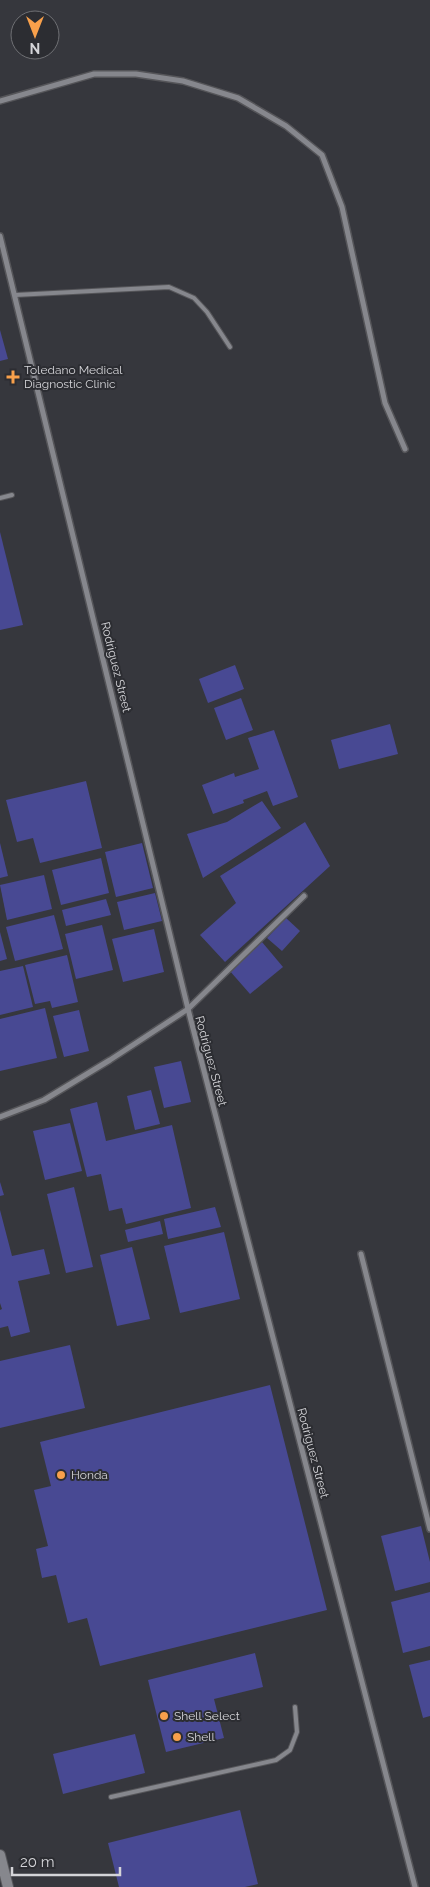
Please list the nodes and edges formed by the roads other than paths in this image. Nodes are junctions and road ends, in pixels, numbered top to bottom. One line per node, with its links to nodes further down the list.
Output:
1 (0, 101): 5 (street)
2 (0, 236): 3 (street, Rodriguez Street)
3 (15, 295): 4 (lane); 9 (street, Rodriguez Street)
4 (230, 347)
5 (405, 449)
6 (12, 494): 7 (lane)
7 (0, 498)
8 (304, 896): 9 (street)
9 (188, 1009): 10 (street); 17 (street, Rodriguez Street)
10 (0, 1117)
11 (361, 1254): 12 (street)
12 (430, 1529)
13 (295, 1707): 14 (lane)
14 (110, 1796)
15 (0, 1855): 16 (main road)
16 (8, 1887)
17 (415, 1887)

